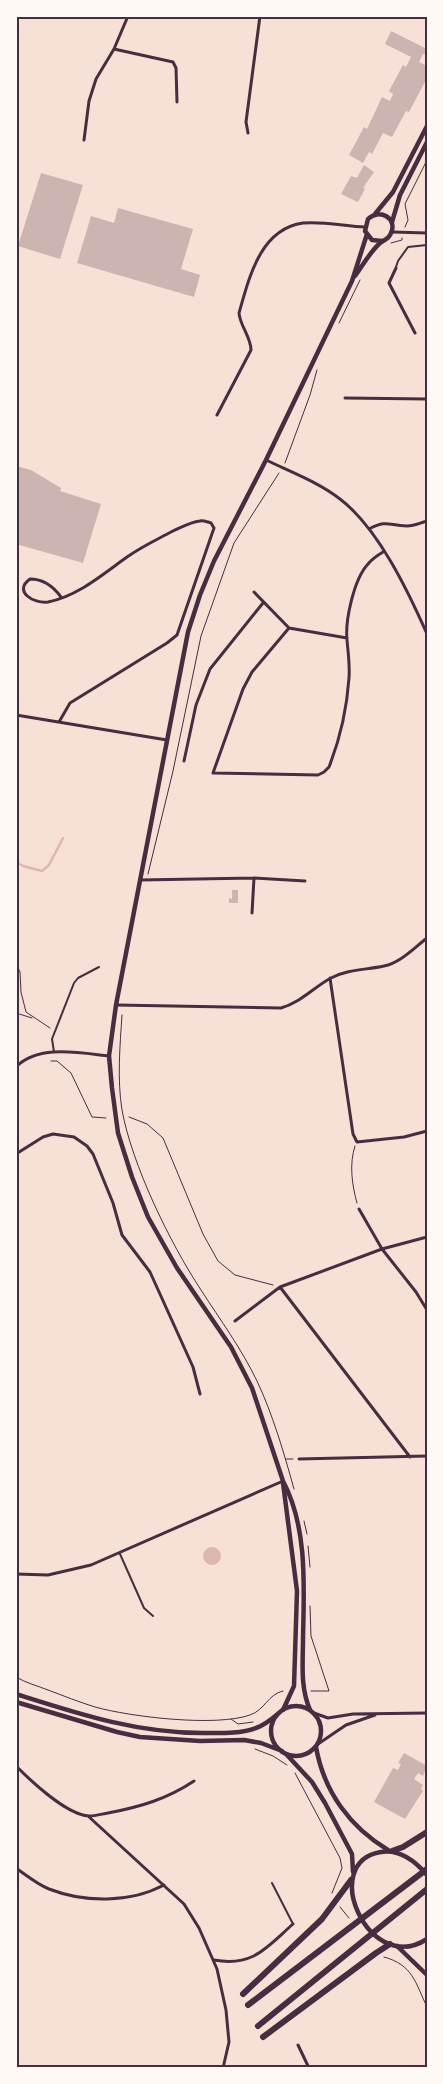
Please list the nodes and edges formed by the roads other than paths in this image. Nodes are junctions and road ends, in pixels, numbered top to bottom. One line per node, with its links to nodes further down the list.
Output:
1 (128, 16): 3 (street)
2 (259, 18): 6 (street)
3 (114, 49): 4 (street); 7 (street)
4 (178, 102)
5 (427, 126): 9 (street)
6 (248, 133)
7 (84, 140)
8 (427, 142): 10 (street)
9 (375, 214): 10 (street); 11 (street)
10 (392, 222): 12 (street)
11 (365, 227): 14 (street); 22 (street)
12 (392, 232): 13 (street); 15 (street)
13 (427, 233)
14 (367, 234): 15 (street); 18 (street)
15 (382, 241): 18 (street)
16 (427, 245): 17 (lane)
17 (396, 268): 19 (street)
18 (352, 281): 23 (street)
19 (415, 333)
20 (345, 398): 21 (street)
21 (427, 399)
22 (217, 415)
23 (266, 460): 25 (street); 35 (street)
24 (427, 521): 25 (street)
25 (369, 529): 26 (street)
26 (383, 552): 31 (street); 32 (street)
27 (254, 592): 29 (street)
28 (61, 597): 28 (street); 34 (street)
29 (263, 603): 30 (street); 36 (street)
30 (289, 628): 32 (street); 32 (street)
31 (427, 634)
32 (347, 638)
33 (16, 716): 34 (street)
34 (59, 722): 35 (street)
35 (167, 740): 38 (street)
36 (184, 762)
37 (254, 878): 38 (street); 39 (street); 40 (street)
38 (140, 880): 44 (street)
39 (305, 881)
40 (252, 913)
41 (427, 938): 43 (street)
42 (99, 967): 45 (lane)
43 (330, 978): 44 (street); 48 (street)
44 (119, 1006): 46 (street)
45 (54, 1052): 46 (street); 47 (street)
46 (110, 1056): 60 (street)
47 (16, 1067)
48 (427, 1131)
49 (16, 1154): 56 (street)
50 (359, 1209): 52 (street)
51 (427, 1237): 52 (street)
52 (382, 1248): 53 (street); 54 (street)
53 (280, 1287): 55 (street); 58 (street)
54 (427, 1310)
55 (235, 1321)
56 (200, 1394)
57 (427, 1456): 58 (street)
58 (410, 1457): 59 (street)
59 (299, 1459)
60 (283, 1481): 61 (street); 66 (street); 67 (street)
61 (120, 1554): 62 (street); 63 (lane)
62 (16, 1574)
63 (153, 1616)
64 (16, 1694): 66 (street)
65 (16, 1702): 71 (street)
66 (281, 1712): 67 (street); 71 (street)
67 (312, 1712): 68 (street); 70 (street)
68 (383, 1713): 69 (street); 70 (street)
69 (427, 1713)
70 (317, 1746): 71 (street); 76 (street)
71 (284, 1753): 80 (street)
72 (16, 1766): 74 (street)
73 (194, 1781): 74 (street)
74 (88, 1816): 82 (street)
75 (427, 1832): 76 (highway)
76 (390, 1851): 79 (street); 80 (street)
77 (16, 1868): 82 (street)
78 (427, 1869): 90 (highway)
79 (427, 1875)
80 (352, 1878): 86 (street); 89 (highway)
81 (272, 1883): 84 (lane)
82 (164, 1885): 87 (street)
83 (427, 1889): 91 (highway)
84 (293, 1924): 87 (street)
85 (427, 1939): 86 (street)
86 (393, 1945): 88 (street); 92 (highway)
87 (214, 1960): 94 (street)
88 (427, 1975)
89 (243, 1994)
90 (248, 2005)
91 (258, 2026)
92 (262, 2037)
93 (298, 2044): 95 (street)
94 (223, 2068)
95 (309, 2068)

